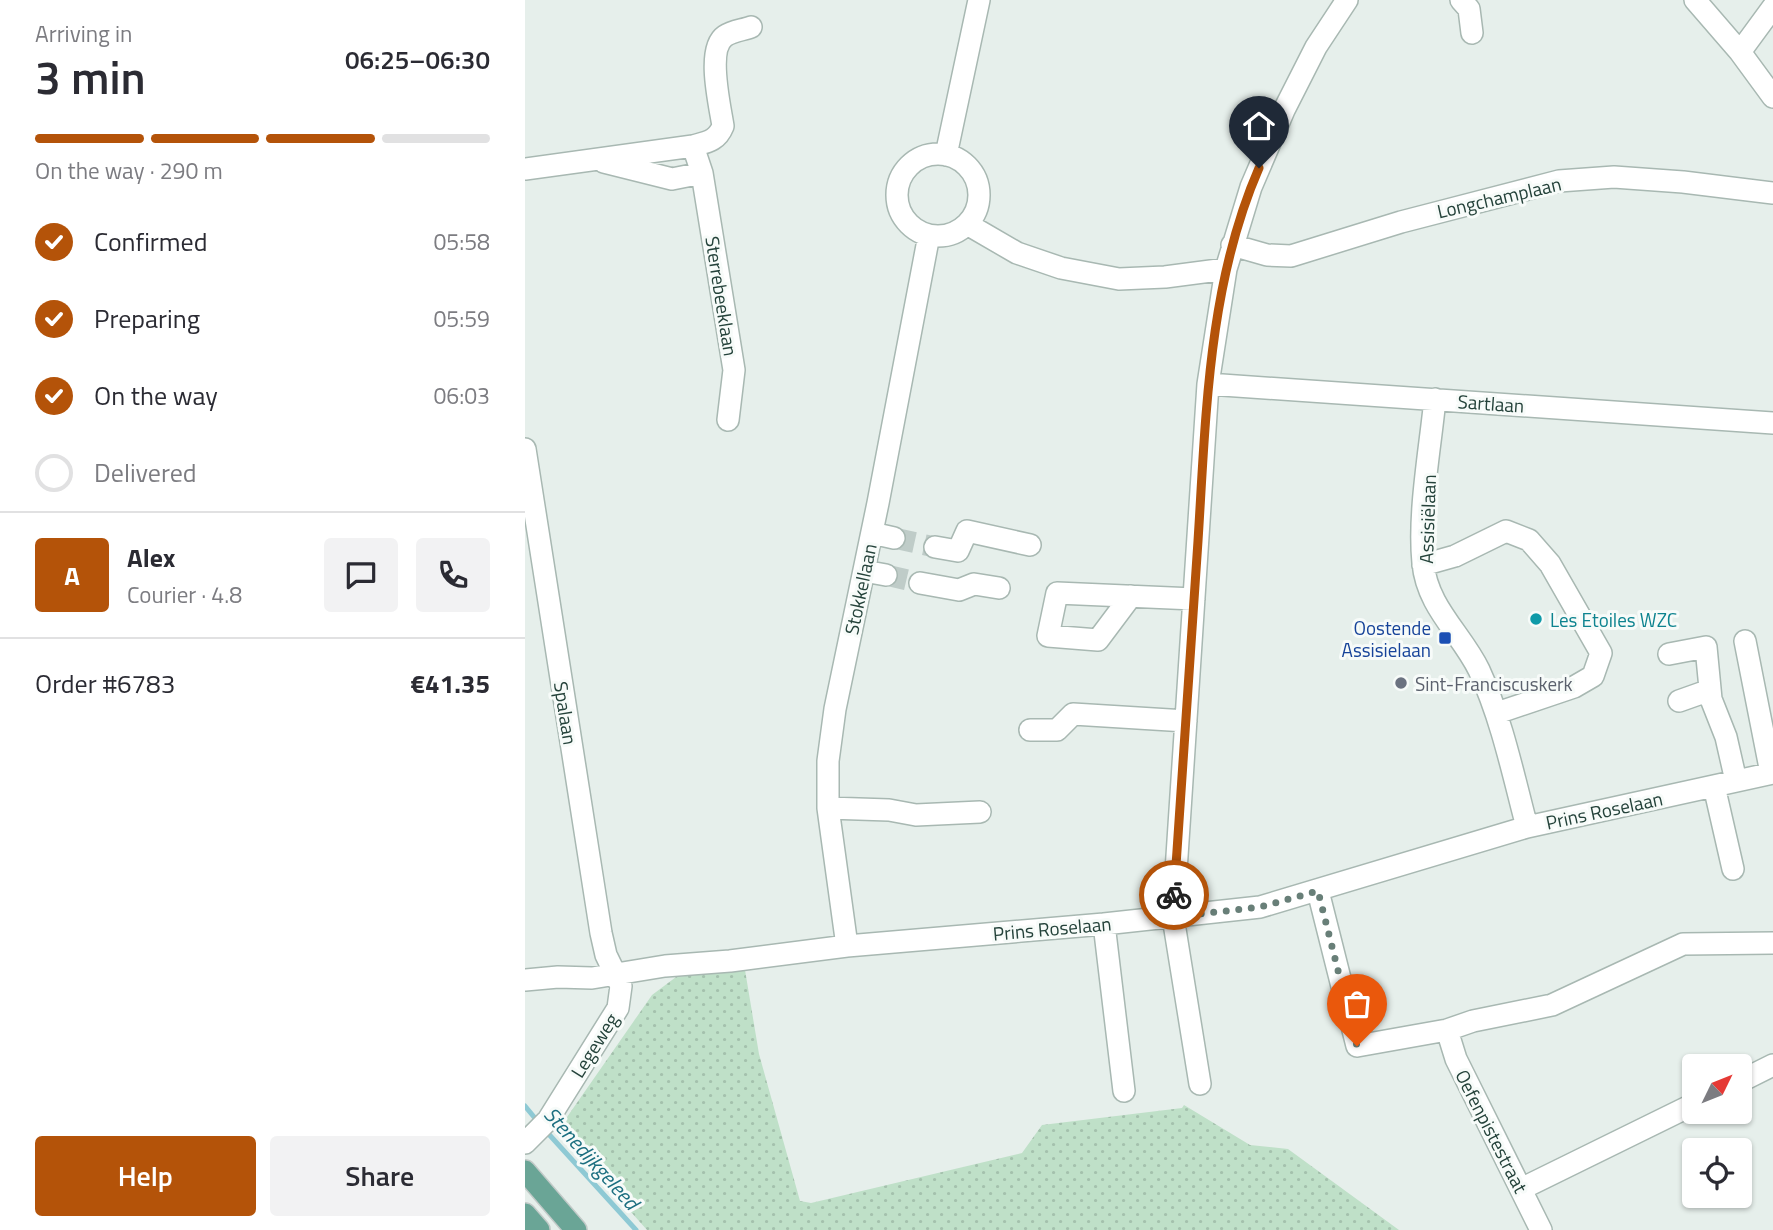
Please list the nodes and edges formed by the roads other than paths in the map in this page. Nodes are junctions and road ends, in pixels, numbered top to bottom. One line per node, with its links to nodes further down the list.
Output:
1 (979, 0): 11 (street)
2 (1347, 0): 18 (street)
3 (1461, 0): 7 (street)
4 (1695, 0): 8 (street)
5 (1773, 8): 8 (street)
6 (751, 27): 10 (street)
7 (1472, 33)
8 (1740, 52): 9 (street)
9 (1773, 97)
10 (693, 146): 12 (street); 14 (street, Sterrebeeklaan)
11 (946, 155): 16 (street); 17 (street)
12 (592, 159): 13 (street); 14 (street)
13 (525, 169)
14 (702, 173): 22 (street, Sterrebeeklaan)
15 (1773, 193): 18 (street, Longchamplaan)
16 (967, 223): 17 (street); 19 (street)
17 (929, 235): 25 (street, Stokkellaan)
18 (1232, 245): 19 (street)
19 (1226, 269): 20 (street)
20 (1208, 384): 21 (street, Sartlaan); 35 (street)
21 (1435, 399): 23 (street, Sartlaan); 29 (street, Assisiëlaan)
22 (728, 420)
23 (1773, 423)
24 (525, 449): 55 (street, Spalaan)
25 (872, 533): 26 (street); 30 (street, Stokkellaan)
26 (894, 538)
27 (1030, 545): 28 (street)
28 (935, 547)
29 (1423, 565): 40 (street, Assisiëlaan); 40 (street)
30 (864, 571): 31 (street); 46 (street, Stokkellaan)
31 (886, 575)
32 (920, 583): 33 (street)
33 (999, 588)
34 (1131, 596): 35 (street)
35 (1194, 599): 41 (street)
36 (1745, 642): 43 (street)
37 (1669, 654): 38 (street)
38 (1710, 690): 39 (street); 44 (street)
39 (1679, 701)
40 (1497, 713): 48 (street, Assisiëlaan)
41 (1186, 721): 42 (street); 51 (street)
42 (1030, 730)
43 (1772, 773): 44 (street, Prins Roselaan)
44 (1736, 781): 45 (street, Prins Roselaan)
45 (1714, 786): 48 (street, Prins Roselaan); 49 (street)
46 (828, 808): 47 (street); 53 (street, Stokkellaan)
47 (980, 812)
48 (1527, 827): 50 (street, Prins Roselaan)
49 (1733, 869)
50 (1318, 891): 51 (street, Prins Roselaan); 57 (street)
51 (1173, 917): 52 (street, Prins Roselaan); 60 (street)
52 (1104, 924): 53 (street, Prins Roselaan); 61 (street)
53 (847, 946): 55 (street, Prins Roselaan)
54 (1772, 950): 57 (street)
55 (615, 974): 56 (street, Prins Roselaan); 63 (street, Legeweg)
56 (525, 980)
57 (1447, 1030): 65 (street, Oefenpistestraat)
58 (1773, 1065): 59 (street)
59 (1752, 1076)
60 (1200, 1083)
61 (1124, 1091)
62 (1682, 1110): 65 (street)
63 (528, 1140)
64 (525, 1171): 68 (main road)
65 (1521, 1189): 69 (street, Oefenpistestraat)
66 (525, 1214): 67 (main road)
67 (539, 1230)
68 (576, 1230)
69 (1542, 1230)

